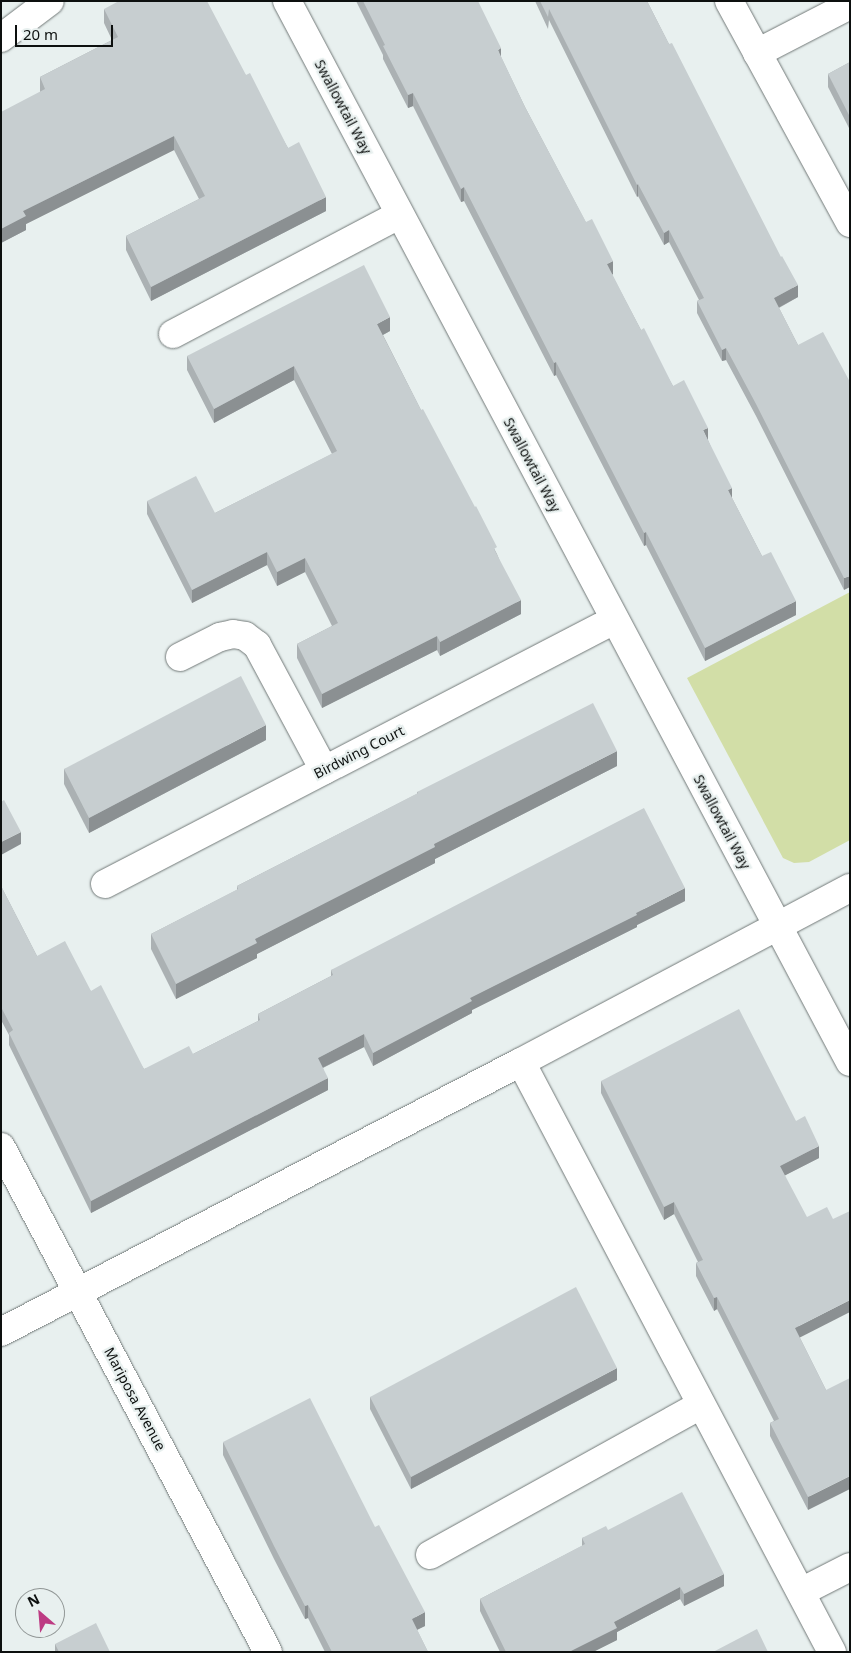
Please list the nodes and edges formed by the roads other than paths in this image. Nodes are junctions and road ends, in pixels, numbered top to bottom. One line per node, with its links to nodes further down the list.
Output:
1 (50, 1): 5 (street)
2 (287, 1): 7 (street, Swallowtail Way)
3 (729, 1): 6 (street)
4 (850, 5): 6 (street)
5 (1, 38)
6 (757, 53): 8 (street)
7 (400, 215): 9 (street); 10 (street, Swallowtail Way)
8 (850, 223)
9 (173, 334)
10 (614, 620): 12 (street, Birdwing Court); 15 (street, Swallowtail Way)
11 (180, 657): 12 (street)
12 (324, 770): 13 (street, Birdwing Court)
13 (104, 884)
14 (850, 888): 15 (street)
15 (777, 928): 16 (street); 17 (street, Swallowtail Way)
16 (521, 1062): 19 (street); 21 (street)
17 (850, 1062)
18 (1, 1147): 19 (street, Mariposa Avenue)
19 (78, 1292): 20 (street); 25 (street, Mariposa Avenue)
20 (1, 1332)
21 (701, 1405): 22 (street); 24 (street)
22 (430, 1555)
23 (850, 1567): 24 (street)
24 (800, 1592): 26 (street)
25 (268, 1652)
26 (832, 1652)

